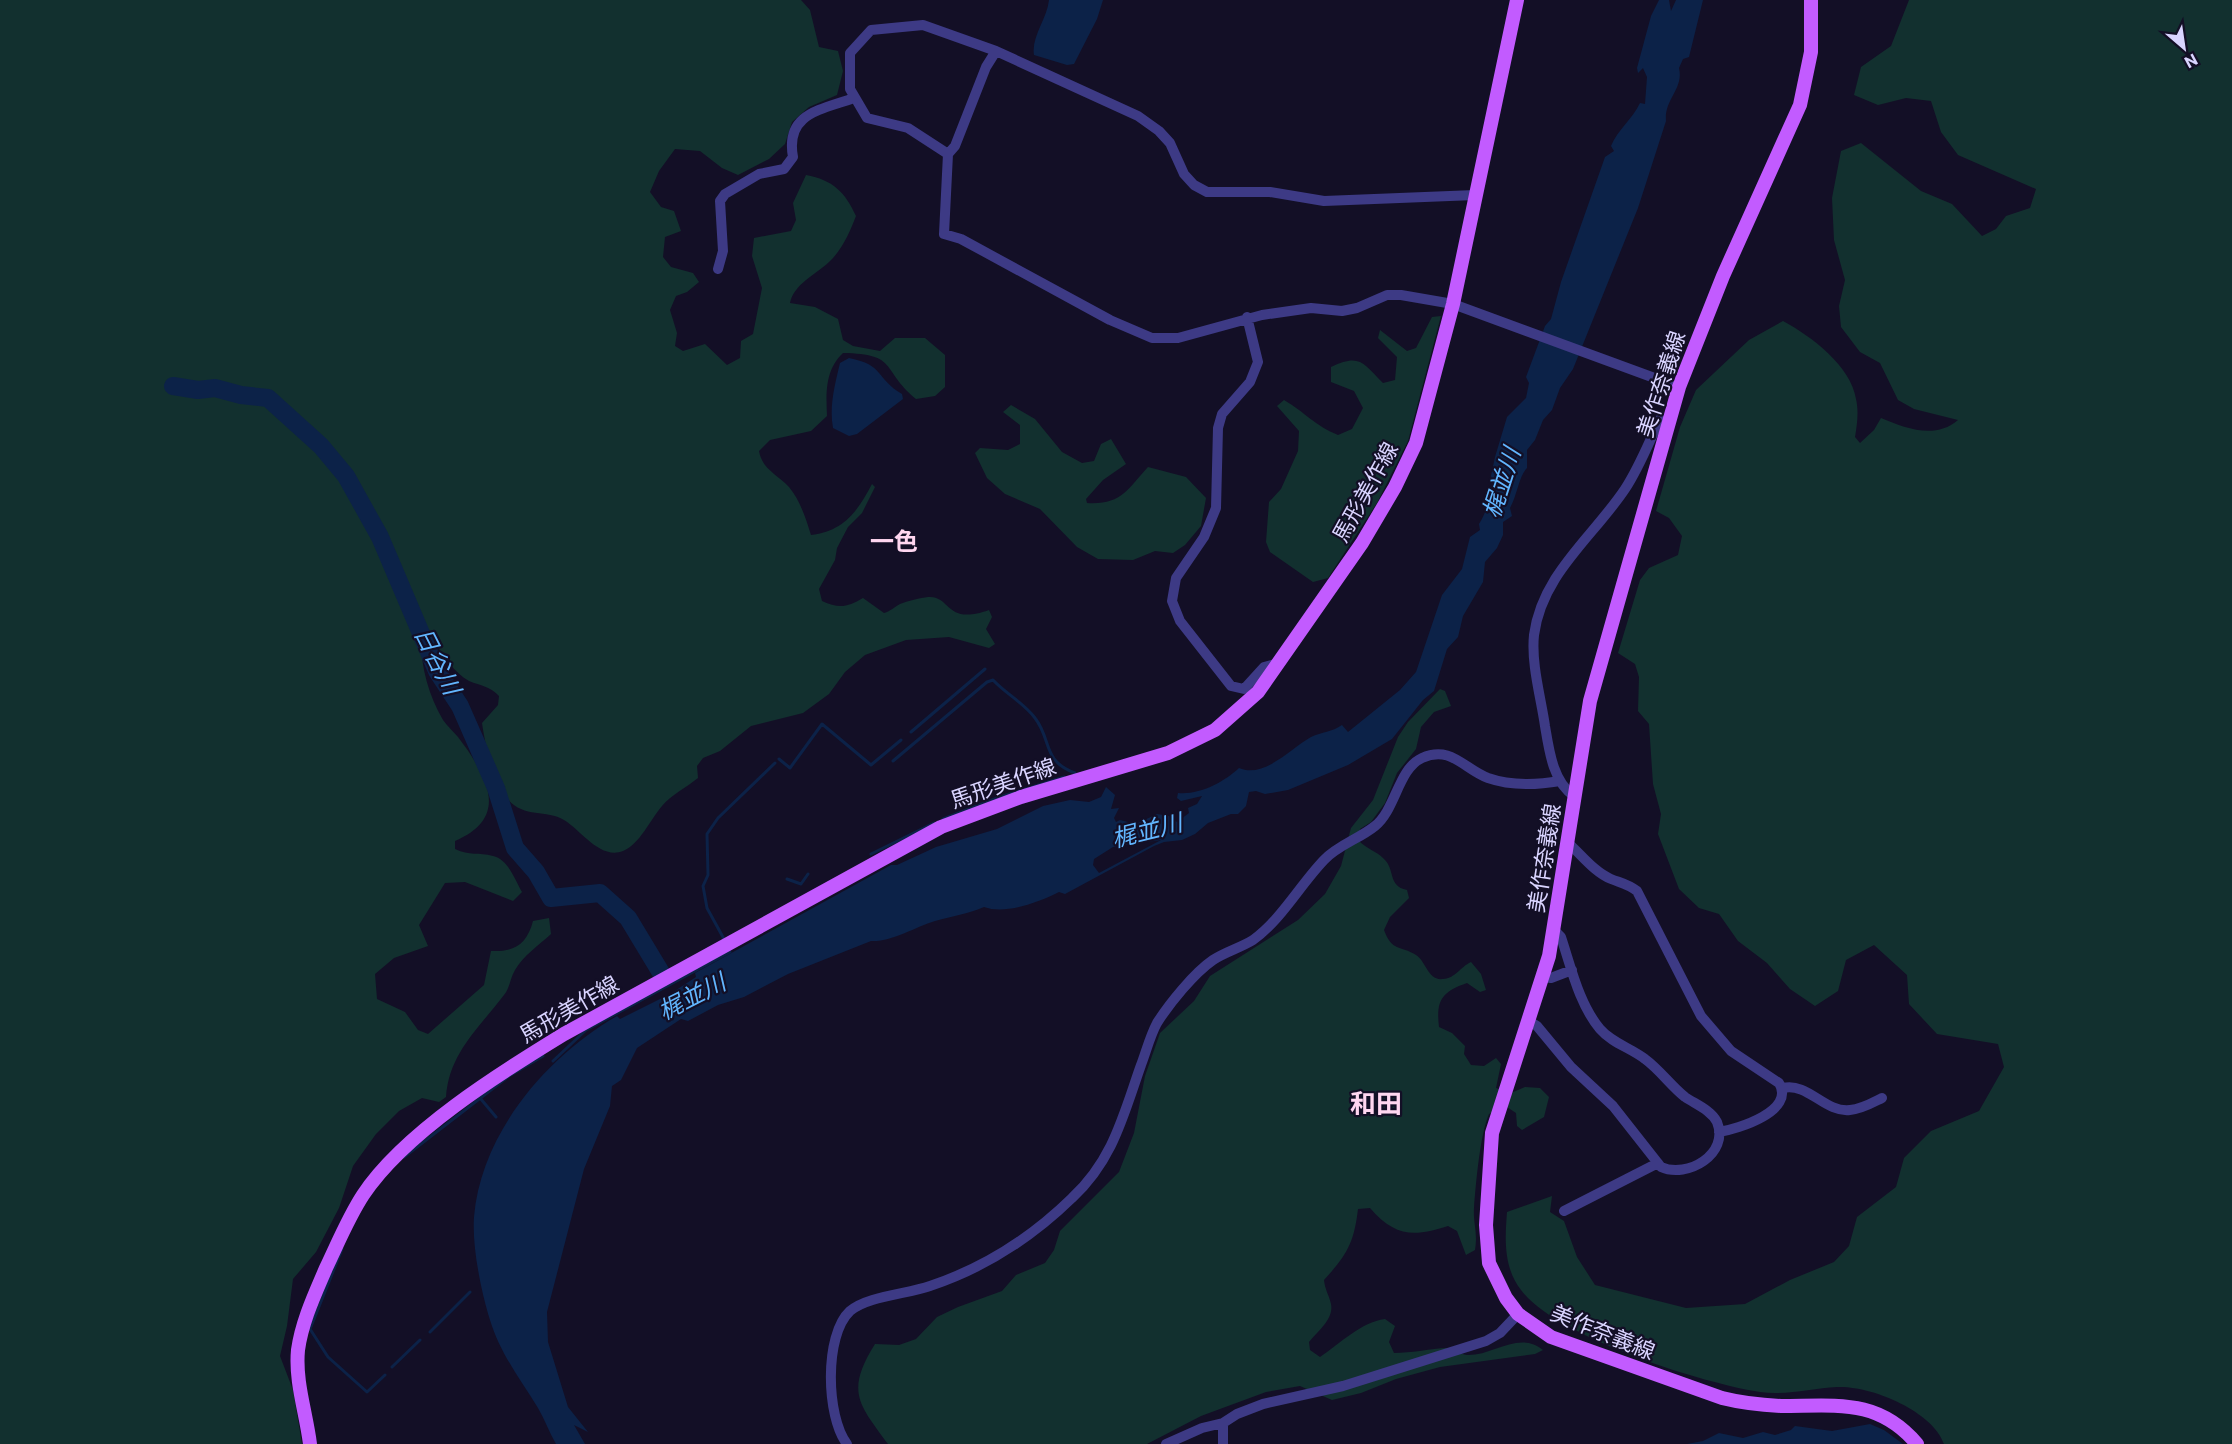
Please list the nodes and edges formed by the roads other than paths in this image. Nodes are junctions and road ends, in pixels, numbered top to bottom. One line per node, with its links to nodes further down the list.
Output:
1 (1517, 0): 6 (main road, 馬形美作線)
2 (1811, 0): 10 (main road, 美作奈義線)
3 (996, 51): 4 (street); 5 (street); 6 (street)
4 (854, 98): 5 (street); 7 (street)
5 (948, 154): 9 (street)
6 (1475, 195): 8 (main road, 馬形美作線)
7 (718, 268)
8 (1453, 304): 9 (street); 10 (street); 12 (main road, 馬形美作線)
9 (1247, 317): 12 (street)
10 (1679, 387): 11 (main road, 美作奈義線)
11 (1669, 422): 13 (street); 14 (main road, 美作奈義線)
12 (1280, 663): 27 (main road, 馬形美作線)
13 (1560, 781): 14 (street); 28 (street)
14 (1574, 796): 15 (main road, 美作奈義線)
15 (1568, 842): 16 (main road, 美作奈義線); 20 (street)
16 (1554, 930): 17 (street); 18 (main road, 美作奈義線)
17 (1572, 970): 18 (street); 22 (street)
18 (1543, 977): 19 (main road, 美作奈義線)
19 (1529, 1021): 23 (street); 25 (main road, 美作奈義線)
20 (1783, 1088): 21 (street); 22 (street)
21 (1882, 1098)
22 (1719, 1132): 23 (street)
23 (1658, 1163): 24 (street)
24 (1564, 1210)
25 (1518, 1314): 26 (street); 31 (main road, 美作奈義線)
26 (1223, 1423): 29 (street); 30 (street)
27 (310, 1444)
28 (847, 1444)
29 (1166, 1444)
30 (1223, 1444)
31 (1917, 1444)

